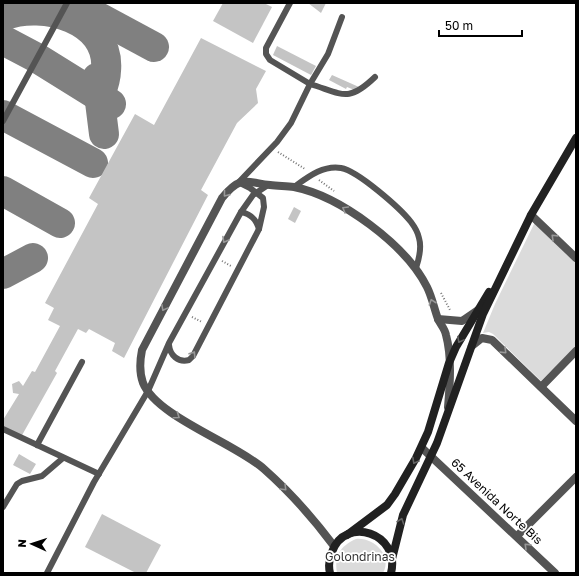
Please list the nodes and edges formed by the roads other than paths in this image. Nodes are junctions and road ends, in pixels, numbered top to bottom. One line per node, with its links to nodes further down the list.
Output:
1 (67, 3): 6 (lane)
2 (290, 3): 5 (lane)
3 (342, 17): 5 (lane)
4 (375, 77): 5 (lane)
5 (310, 84): 8 (lane)
6 (3, 121)
7 (576, 138): 13 (main road)
8 (238, 183): 9 (street); 11 (lane); 26 (street, one-way to 26)
9 (268, 185): 10 (street); 11 (lane)
10 (294, 187): 17 (street, one-way to 10); 17 (lane)
11 (256, 192): 12 (lane); 14 (lane)
12 (241, 212): 14 (lane); 20 (lane, one-way to 20)
13 (531, 215): 15 (street, one-way to 13); 16 (main road)
14 (259, 229): 20 (lane, one-way to 14)
15 (576, 258)
16 (509, 259): 18 (main road); 21 (main road)
17 (416, 268): 19 (street, one-way to 17)
18 (478, 310): 19 (street); 24 (main road, one-way to 24)
19 (438, 319): 24 (street)
20 (169, 343): 26 (lane)
21 (472, 346): 25 (street, one-way to 25); 27 (main road)
22 (576, 351): 25 (street)
23 (82, 362): 30 (lane)
24 (449, 363): 27 (street); 31 (main road)
25 (541, 387): 28 (street)
26 (148, 391): 34 (lane); 39 (street, one-way to 39)
27 (448, 407): 32 (main road)
28 (576, 421)
29 (3, 429): 30 (lane)
30 (37, 445): 33 (lane)
31 (422, 448): 32 (street, 65 Avenida Norte Bis); 37 (main road, one-way to 37)
32 (431, 455): 38 (street, 65 Avenida Norte Bis); 40 (main road, one-way to 32)
33 (63, 458): 34 (lane); 36 (lane)
34 (99, 474): 42 (lane)
35 (576, 477): 38 (street)
36 (3, 507)
37 (347, 534): 39 (main road); 40 (main road)
38 (517, 536): 44 (street, 65 Avenida Norte Bis, one-way to 38)
39 (334, 546): 41 (main road)
40 (392, 558): 43 (main road)
41 (330, 572)
42 (47, 573)
43 (391, 573)
44 (555, 573)

